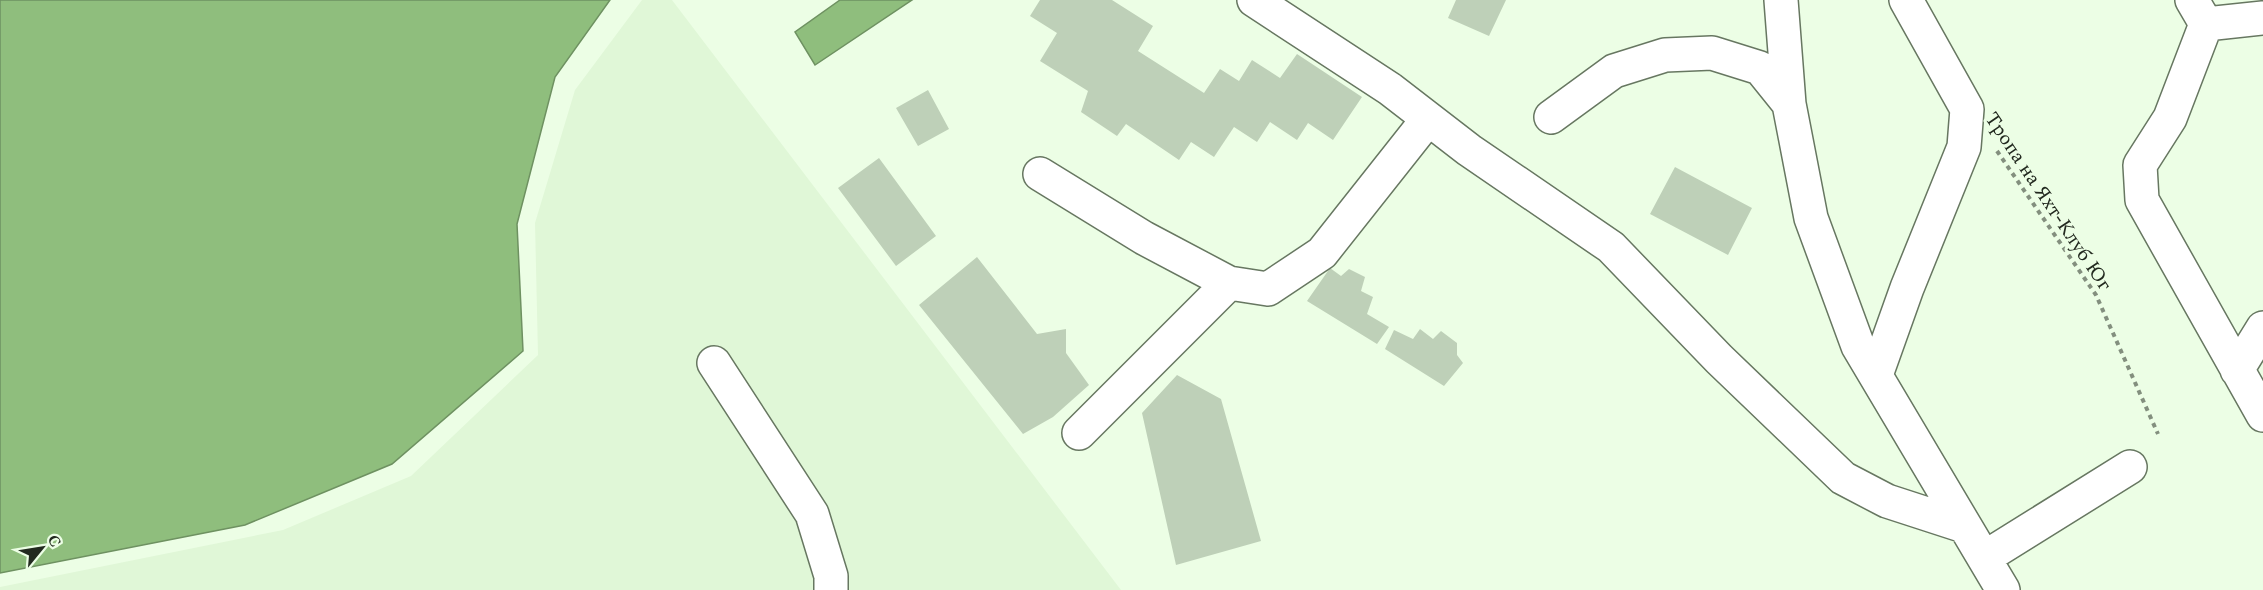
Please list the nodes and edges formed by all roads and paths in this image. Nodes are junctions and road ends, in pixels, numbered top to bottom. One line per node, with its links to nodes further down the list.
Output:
1 (1254, 0): 8 (lane)
2 (1780, 0): 6 (lane)
3 (1906, 0): 15 (lane)
4 (2199, 12): 5 (lane); 14 (lane)
5 (2263, 18)
6 (1789, 104): 7 (lane); 15 (lane)
7 (1551, 117)
8 (1428, 119): 11 (lane); 20 (lane)
9 (1994, 146): 18 (path, Тропа на Яхт-Клуб Юг)
10 (1040, 174): 11 (lane)
11 (1229, 282): 17 (lane)
12 (2263, 328): 14 (lane)
13 (714, 363): 22 (lane)
14 (2237, 370): 16 (lane)
15 (1876, 375): 20 (lane)
16 (2263, 415)
17 (1079, 432)
18 (2158, 434)
19 (2130, 467): 21 (lane)
20 (1964, 526): 21 (lane)
21 (1984, 558): 23 (lane)
22 (831, 590)
23 (2002, 590)

